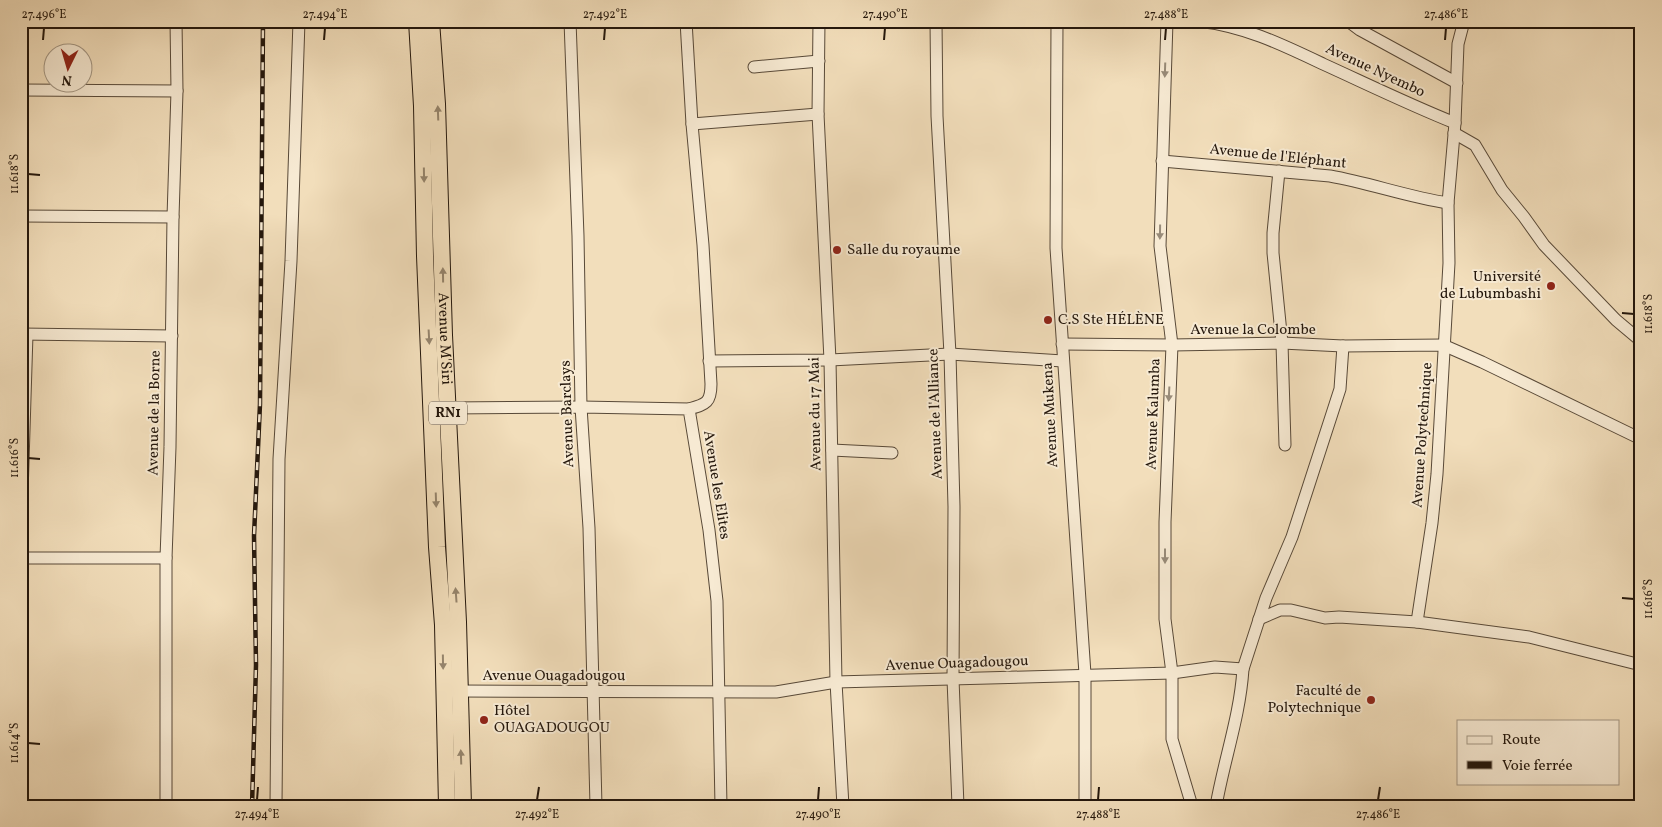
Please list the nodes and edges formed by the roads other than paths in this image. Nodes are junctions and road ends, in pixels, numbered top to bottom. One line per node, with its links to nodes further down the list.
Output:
1 (176, 21): 18 (street, Avenue de la Borne)
2 (299, 21): 64 (street)
3 (417, 21): 60 (highway, Avenue M'Siri / RN1, one-way to 60)
4 (431, 21): 40 (highway, Avenue M'Siri / RN1, one-way to 4)
5 (570, 21): 39 (street, Avenue Barclays)
6 (686, 21): 20 (street)
7 (819, 21): 14 (street, Avenue du 17 Mai)
8 (936, 21): 35 (street, Avenue de l'Alliance)
9 (1057, 21): 31 (street, Avenue Mukena)
10 (1167, 21): 22 (street, Avenue Kalumba, one-way to 22)
11 (1198, 21): 21 (street, Avenue Nyembo)
12 (1348, 21): 16 (street)
13 (1464, 21): 16 (street, Avenue Polytechnique)
14 (819, 61): 15 (street); 19 (street, Avenue du 17 Mai)
15 (754, 67)
16 (1457, 83): 21 (street, Avenue Polytechnique)
17 (21, 90): 18 (street)
18 (177, 91): 26 (street, Avenue de la Borne)
19 (818, 114): 20 (street); 36 (street, Avenue du 17 Mai)
20 (692, 124): 37 (street)
21 (1454, 128): 24 (street, Avenue Polytechnique); 29 (street, Avenue Nyembo)
22 (1162, 161): 23 (street, Avenue de l'Eléphant); 32 (street, Avenue Kalumba, one-way to 32)
23 (1279, 171): 24 (street, Avenue de l'Eléphant); 30 (street)
24 (1448, 203): 33 (street, Avenue Polytechnique)
25 (21, 216): 26 (street)
26 (174, 217): 28 (street, Avenue de la Borne)
27 (24, 334): 28 (street); 44 (street)
28 (172, 336): 49 (street, Avenue de la Borne)
29 (1641, 341)
30 (1282, 343): 32 (street, Avenue la Colombe); 34 (street, Avenue la Colombe); 43 (street)
31 (1062, 344): 32 (street, Avenue la Colombe); 38 (street, Avenue Mukena)
32 (1172, 345): 54 (street, Avenue Kalumba, one-way to 54)
33 (1443, 345): 34 (street, Avenue la Colombe); 42 (street); 51 (street, Avenue Polytechnique)
34 (1343, 346): 50 (street)
35 (950, 354): 36 (street); 38 (street); 56 (street, Avenue de l'Alliance)
36 (830, 360): 37 (street); 45 (street, Avenue du 17 Mai)
37 (709, 361): 41 (street)
38 (1063, 361): 55 (street, Avenue Mukena)
39 (581, 407): 40 (street); 41 (street); 58 (street, Avenue Barclays)
40 (448, 408): 60 (highway, Avenue M'Siri / RN1, one-way to 40)
41 (689, 409): 59 (street, Avenue les Elites)
42 (1641, 439)
43 (1285, 445)
44 (23, 447): 47 (street)
45 (832, 450): 46 (street); 57 (street, Avenue du 17 Mai)
46 (892, 453)
47 (21, 526)
48 (21, 558): 49 (street)
49 (166, 558): 63 (street, Avenue de la Borne)
50 (1259, 619): 51 (street); 53 (street)
51 (1417, 622): 52 (street)
52 (1641, 665)
53 (1243, 669): 54 (street, Avenue Ouagadougou); 73 (street)
54 (1172, 673): 55 (street, Avenue Ouagadougou); 72 (street, Avenue Kalumba)
55 (1085, 674): 56 (street, Avenue Ouagadougou); 71 (street, Avenue Mukena)
56 (953, 679): 57 (street, Avenue Ouagadougou); 70 (street, Avenue de l'Alliance)
57 (836, 682): 59 (street, Avenue Ouagadougou); 69 (street, Avenue du 17 Mai)
58 (594, 691): 59 (street, Avenue Ouagadougou); 60 (street, Avenue Ouagadougou); 67 (street, Avenue Barclays)
59 (719, 692): 68 (street, Avenue les Elites)
60 (454, 697): 65 (highway, Avenue M'Siri / RN1); 66 (highway, Avenue M'Siri / RN1, one-way to 60)
61 (21, 757): 62 (street)
62 (22, 806)
63 (166, 806)
64 (276, 806)
65 (447, 806)
66 (463, 806)
67 (596, 806)
68 (721, 806)
69 (843, 806)
70 (958, 806)
71 (1085, 806)
72 (1192, 806)
73 (1216, 806)

